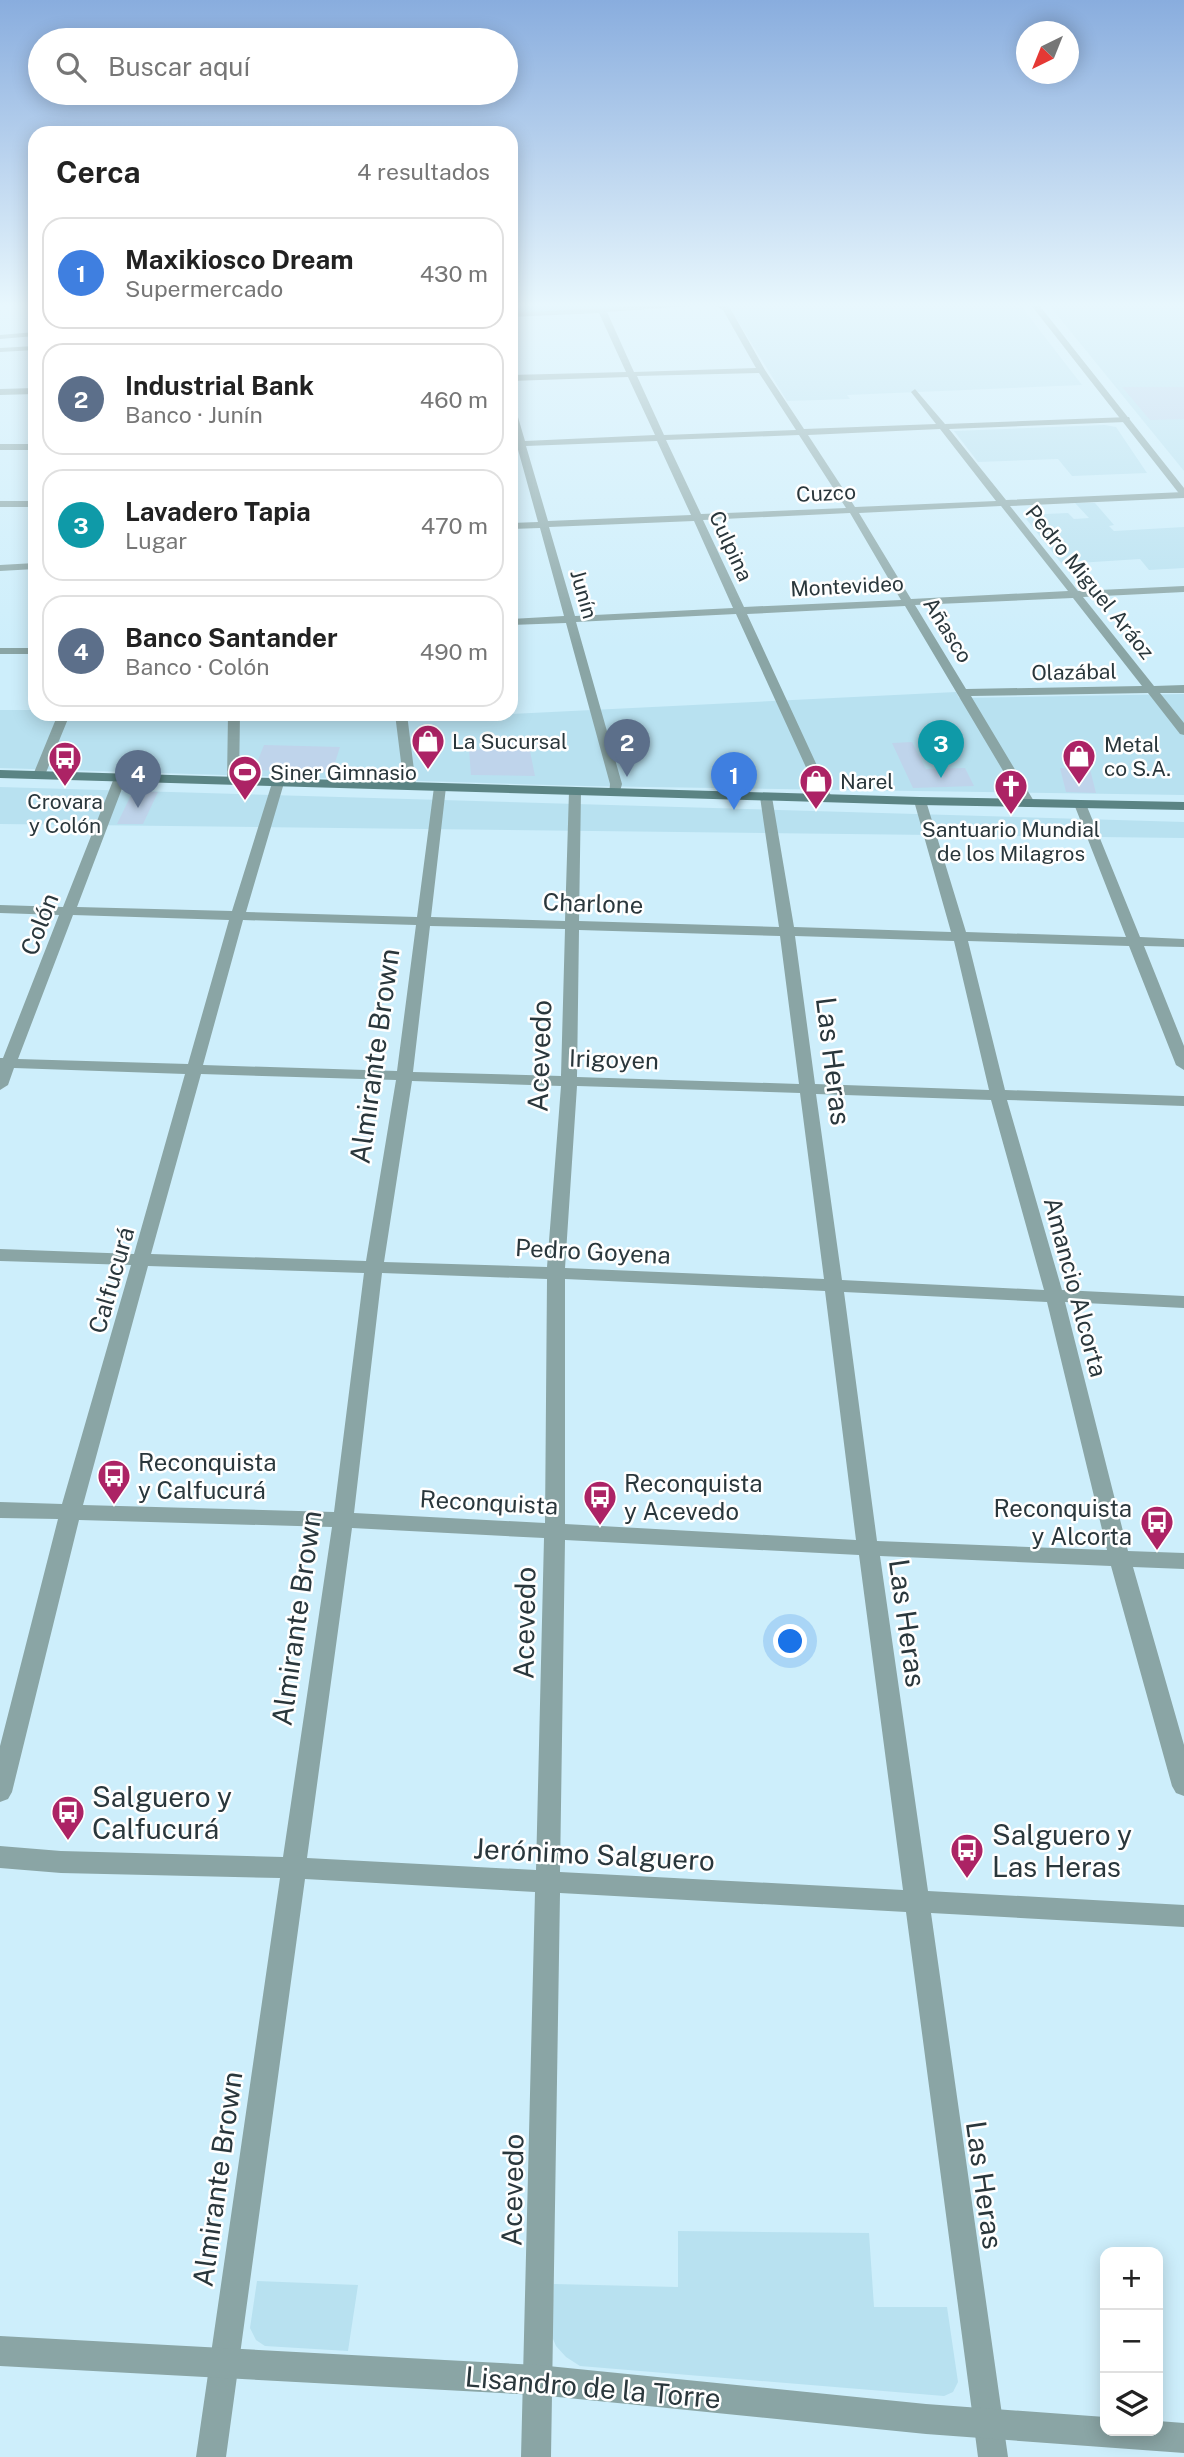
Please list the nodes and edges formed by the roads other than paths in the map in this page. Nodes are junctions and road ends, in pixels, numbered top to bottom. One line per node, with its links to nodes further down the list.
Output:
1 (1126, 419): 13 (street)
2 (652, 420): 8 (street, Culpina)
3 (794, 420): 7 (street, Añasco)
4 (937, 420): 6 (street, Pedro Miguel Aráoz)
5 (1111, 420): 6 (street)
6 (943, 427): 7 (street); 14 (street, Pedro Miguel Aráoz)
7 (803, 433): 8 (street); 17 (street, Añasco)
8 (662, 439): 9 (street); 18 (street, Culpina)
9 (518, 444)
10 (0, 447): 11 (street)
11 (28, 447)
12 (518, 447): 19 (street, Junín)
13 (1184, 494): 14 (street, Cuzco)
14 (1002, 503): 17 (street, Cuzco); 24 (street, Pedro Miguel Aráoz)
15 (0, 504): 16 (street)
16 (28, 504)
17 (853, 511): 18 (street, Cuzco); 25 (street, Añasco)
18 (697, 518): 19 (street, Cuzco); 26 (street, Culpina)
19 (544, 525): 20 (street, Cuzco); 27 (street, Junín)
20 (518, 526)
21 (28, 566): 22 (street)
22 (0, 568)
23 (1184, 589): 24 (street, Montevideo)
24 (1076, 594): 25 (street, Montevideo); 32 (street, Pedro Miguel Aráoz)
25 (908, 602): 26 (street, Montevideo); 33 (street, Añasco)
26 (740, 611): 27 (street, Montevideo); 48 (street, Culpina)
27 (571, 619): 28 (street, Montevideo); 46 (street, Junín)
28 (518, 622)
29 (0, 651): 30 (street)
30 (28, 651)
31 (1184, 689): 32 (street, Olazábal)
32 (1152, 690): 33 (street, Olazábal); 37 (street, Pedro Miguel Aráoz)
33 (965, 693): 50 (street, Añasco)
34 (61, 721): 39 (street)
35 (234, 721): 41 (street)
36 (402, 721): 43 (street)
37 (1184, 731)
38 (0, 774): 39 (main road)
39 (39, 775): 40 (main road)
40 (120, 778): 41 (main road); 54 (street, Colón)
41 (233, 781): 42 (main road)
42 (278, 783): 43 (main road); 55 (street, Calfucurá)
43 (410, 786): 44 (main road)
44 (440, 787): 45 (main road); 56 (street, Almirante Brown)
45 (575, 791): 46 (main road); 57 (street, Acevedo)
46 (614, 792): 47 (main road)
47 (766, 797): 48 (main road); 58 (street, Las Heras)
48 (826, 798): 49 (main road)
49 (920, 801): 50 (main road); 59 (street, Amancio Alcorta)
50 (1030, 803): 51 (main road)
51 (1080, 804): 52 (main road); 60 (street)
52 (1184, 806)
53 (0, 909): 54 (street, Charlone)
54 (68, 912): 55 (street, Charlone); 62 (street, Colón)
55 (237, 916): 56 (street, Charlone); 64 (street, Calfucurá)
56 (424, 919): 57 (street, Charlone); 65 (street, Almirante Brown)
57 (572, 926): 58 (street, Charlone); 66 (street, Acevedo)
58 (787, 931): 59 (street, Charlone); 68 (street, Las Heras)
59 (960, 937): 60 (street, Charlone); 69 (street, Amancio Alcorta)
60 (1136, 941): 61 (street, Charlone); 63 (street)
61 (1184, 943)
62 (5, 1063): 64 (street, Irigoyen); 67 (street, Colón)
63 (1184, 1065)
64 (196, 1069): 65 (street, Irigoyen); 72 (street, Calfucurá)
65 (405, 1074): 66 (street, Irigoyen); 73 (street, Almirante Brown)
66 (569, 1081): 68 (street, Irigoyen); 74 (street, Acevedo)
67 (0, 1086)
68 (807, 1089): 69 (street, Irigoyen); 75 (street, Las Heras)
69 (998, 1096): 70 (street, Irigoyen); 76 (street, Amancio Alcorta)
70 (1184, 1101)
71 (0, 1255): 72 (street, Pedro Goyena)
72 (142, 1261): 73 (street, Pedro Goyena); 79 (street, Calfucurá)
73 (374, 1267): 74 (street, Pedro Goyena); 80 (street, Almirante Brown)
74 (556, 1273): 75 (street, Pedro Goyena); 81 (street, Acevedo)
75 (834, 1287): 76 (street, Pedro Goyena); 82 (street, Las Heras)
76 (1055, 1298): 77 (street, Pedro Goyena); 83 (street, Amancio Alcorta)
77 (1184, 1302)
78 (0, 1510): 79 (street, Reconquista)
79 (70, 1513): 80 (street, Reconquista); 86 (street, Calfucurá)
80 (343, 1520): 81 (street, Reconquista); 88 (street, Almirante Brown)
81 (555, 1532): 82 (street, Reconquista); 89 (street, Acevedo)
82 (868, 1548): 83 (street, Reconquista); 90 (street, Las Heras)
83 (1120, 1559): 84 (street, Reconquista); 85 (street, Amancio Alcorta)
84 (1184, 1561)
85 (1184, 1786)
86 (0, 1793)
87 (0, 1857): 88 (street, Jerónimo Salguero)
88 (292, 1868): 89 (street, Jerónimo Salguero); 93 (street, Almirante Brown)
89 (547, 1881): 90 (street, Jerónimo Salguero); 94 (street, Acevedo)
90 (916, 1902): 91 (street, Jerónimo Salguero); 95 (street, Las Heras)
91 (1184, 1916)
92 (0, 2351): 93 (street, Lisandro de la Torre)
93 (224, 2363): 94 (street, Lisandro de la Torre); 97 (street, Almirante Brown)
94 (538, 2380): 95 (street, Lisandro de la Torre); 98 (street, Acevedo)
95 (989, 2424): 96 (street, Lisandro de la Torre); 99 (street, Las Heras)
96 (1184, 2438)
97 (211, 2457)
98 (536, 2457)
99 (993, 2457)

